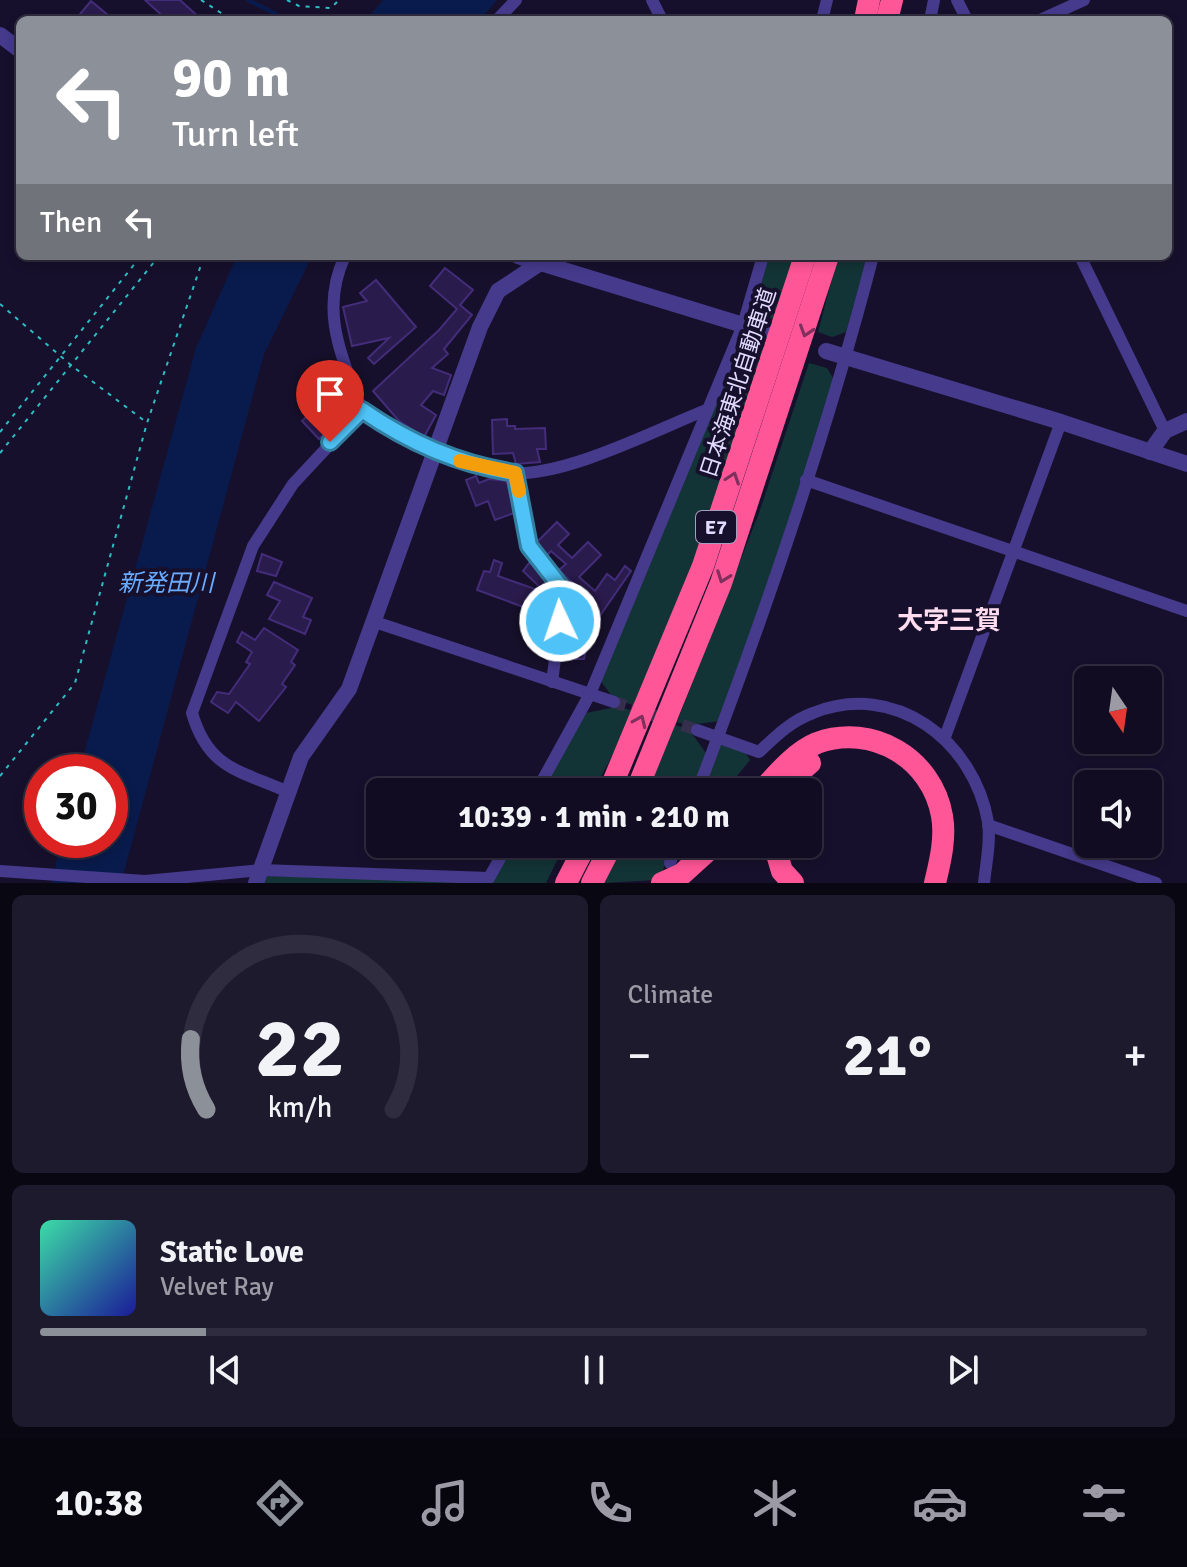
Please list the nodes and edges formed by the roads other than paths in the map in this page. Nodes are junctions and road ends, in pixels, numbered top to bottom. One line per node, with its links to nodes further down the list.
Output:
1 (516, 0): 3 (street)
2 (1084, 0): 4 (street)
3 (501, 16)
4 (1049, 16)
5 (343, 260): 17 (street)
6 (543, 260): 22 (street)
7 (547, 260): 13 (street)
8 (762, 260): 13 (street)
9 (804, 260): 37 (highway, 日本海東北自動車道 / E7, one-way to 9)
10 (827, 260): 38 (highway, E7, one-way to 38)
11 (872, 260): 16 (street)
12 (1082, 260): 21 (street)
13 (743, 325): 14 (street); 18 (street)
14 (766, 332)
15 (826, 351): 16 (street)
16 (846, 357): 20 (street); 26 (street)
17 (362, 410): 22 (street); 42 (street)
18 (706, 410): 25 (street); 31 (street)
19 (1187, 421): 21 (street)
20 (1061, 422): 23 (street); 27 (street)
21 (1165, 431): 23 (street)
22 (433, 451): 25 (street); 29 (street)
23 (1150, 452): 24 (street)
24 (1187, 464)
25 (515, 473): 30 (street)
26 (806, 480): 27 (street); 34 (street)
27 (1013, 551): 28 (street); 35 (street)
28 (1187, 611)
29 (375, 622): 30 (street); 42 (street)
30 (552, 682): 31 (street)
31 (590, 694): 32 (street); 36 (street)
32 (614, 702)
33 (697, 730): 34 (street)
34 (718, 737): 35 (street); 39 (street)
35 (945, 737): 43 (street)
36 (544, 778)
37 (615, 778)
38 (642, 778)
39 (702, 778)
40 (774, 778): 55 (highway)
41 (793, 778): 55 (highway)
42 (286, 791): 51 (street)
43 (988, 825): 56 (street); 57 (street)
44 (500, 858): 51 (street)
45 (578, 858): 52 (highway)
46 (605, 858): 53 (highway)
47 (700, 858): 50 (highway)
48 (778, 858): 54 (highway)
49 (0, 871): 51 (street)
50 (666, 873)
51 (258, 877)
52 (566, 883)
53 (592, 883)
54 (793, 883)
55 (927, 883)
56 (984, 883)
57 (1156, 883)

